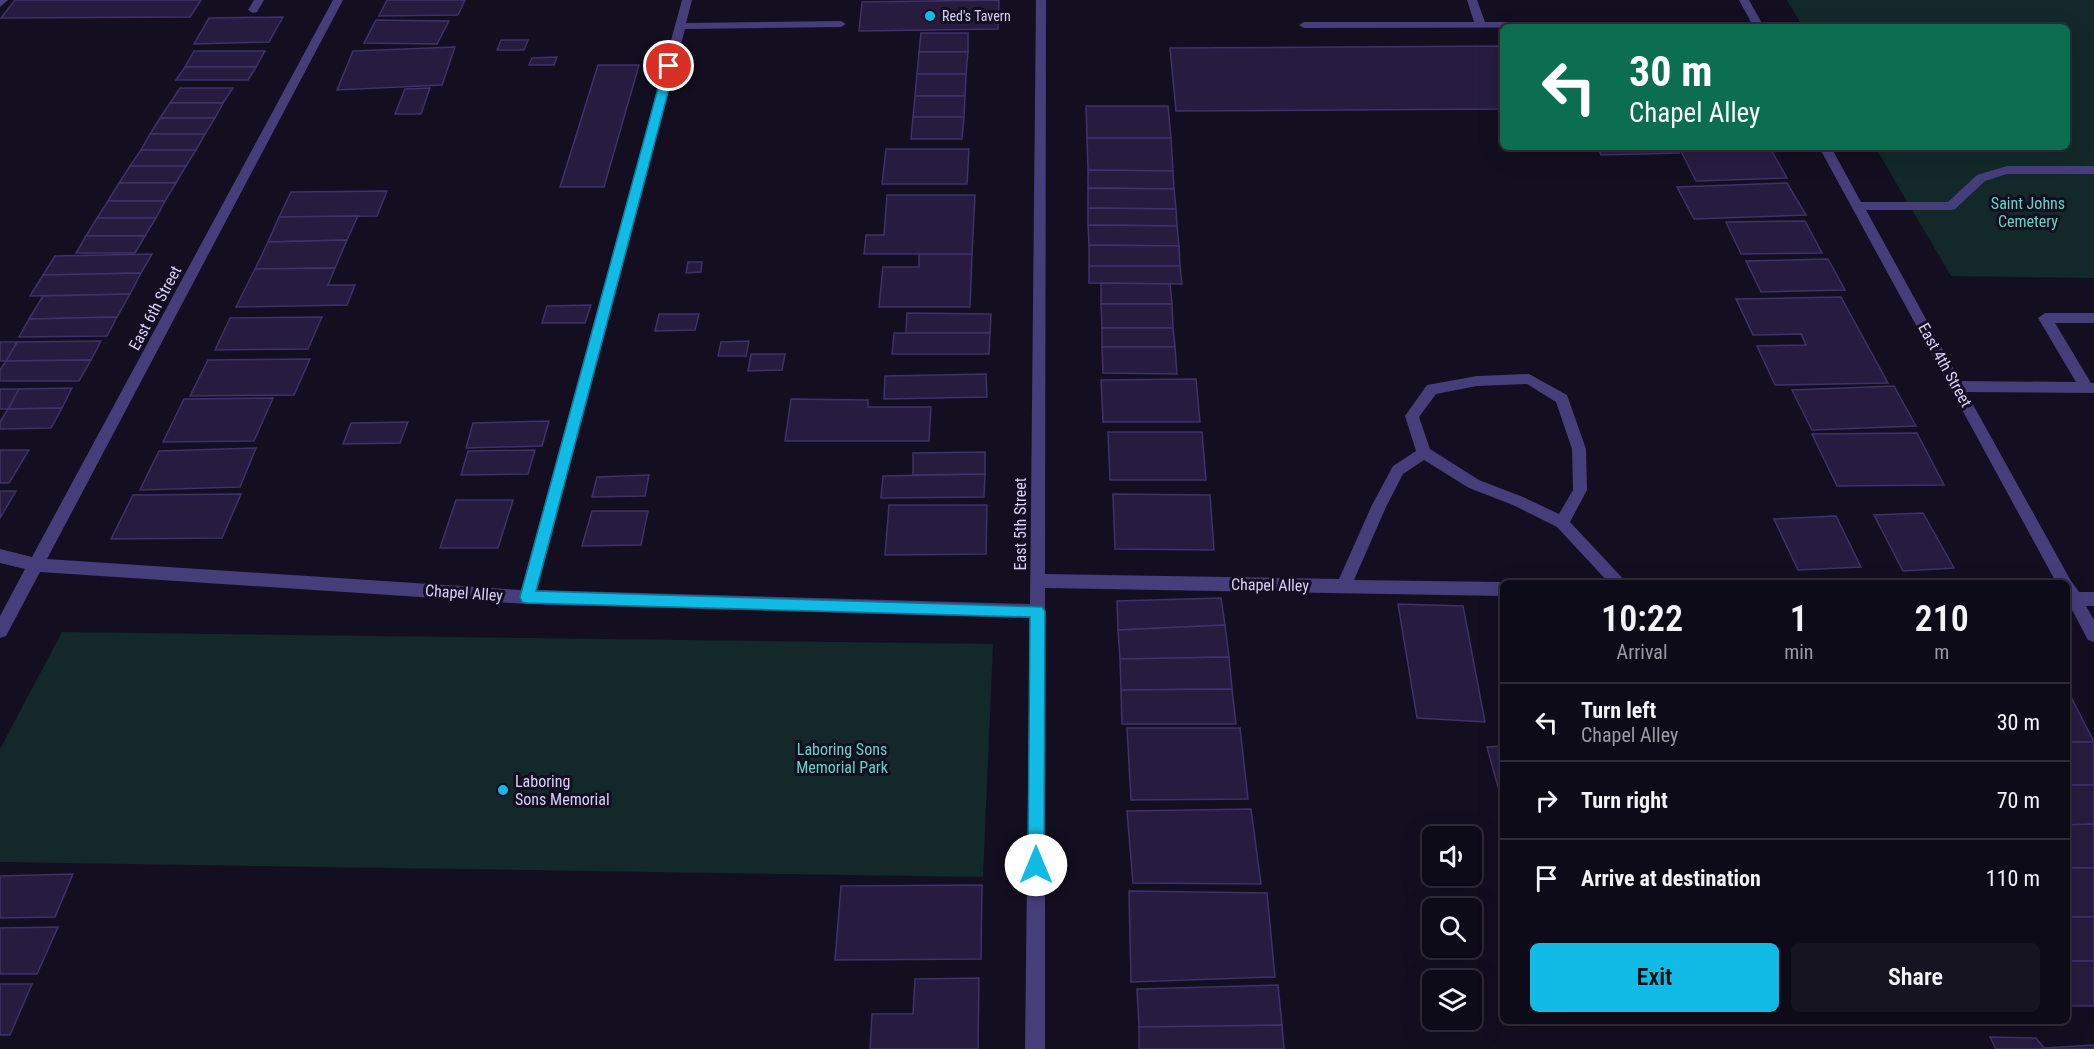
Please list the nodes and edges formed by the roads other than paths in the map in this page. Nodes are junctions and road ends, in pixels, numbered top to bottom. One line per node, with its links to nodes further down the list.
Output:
1 (3, 0): 7 (street)
2 (338, 0): 23 (street, East 6th Street)
3 (687, 0): 13 (street)
4 (1041, 0): 26 (street, East 5th Street)
5 (1472, 0): 11 (street)
6 (1744, 0): 9 (street)
7 (0, 4)
8 (841, 24): 13 (street)
9 (1758, 24)
10 (1304, 25): 11 (street)
11 (1481, 25): 12 (street)
12 (1500, 25)
13 (680, 26): 31 (street)
14 (1827, 150): 16 (street, East 4th Street)
15 (2094, 170): 16 (street)
16 (1858, 206): 18 (street, East 4th Street)
17 (2094, 318): 19 (street)
18 (1956, 386): 19 (street); 25 (street, East 4th Street)
19 (2091, 388)
20 (1424, 453): 21 (street); 21 (street); 27 (street)
21 (1562, 523): 24 (street)
22 (0, 556): 23 (street, Chapel Alley)
23 (36, 565): 31 (street, Chapel Alley); 34 (street, East 6th Street)
24 (1616, 580)
25 (2061, 580)
26 (1038, 581): 27 (street, Chapel Alley); 33 (street, East 5th Street)
27 (1344, 586): 28 (street, Chapel Alley)
28 (1500, 589)
29 (2070, 593): 32 (street)
30 (2070, 595): 35 (street, East 4th Street)
31 (527, 597): 33 (street, Chapel Alley)
32 (2094, 599)
33 (1037, 611): 36 (street, East 5th Street)
34 (0, 631)
35 (2094, 635)
36 (1035, 1049)

